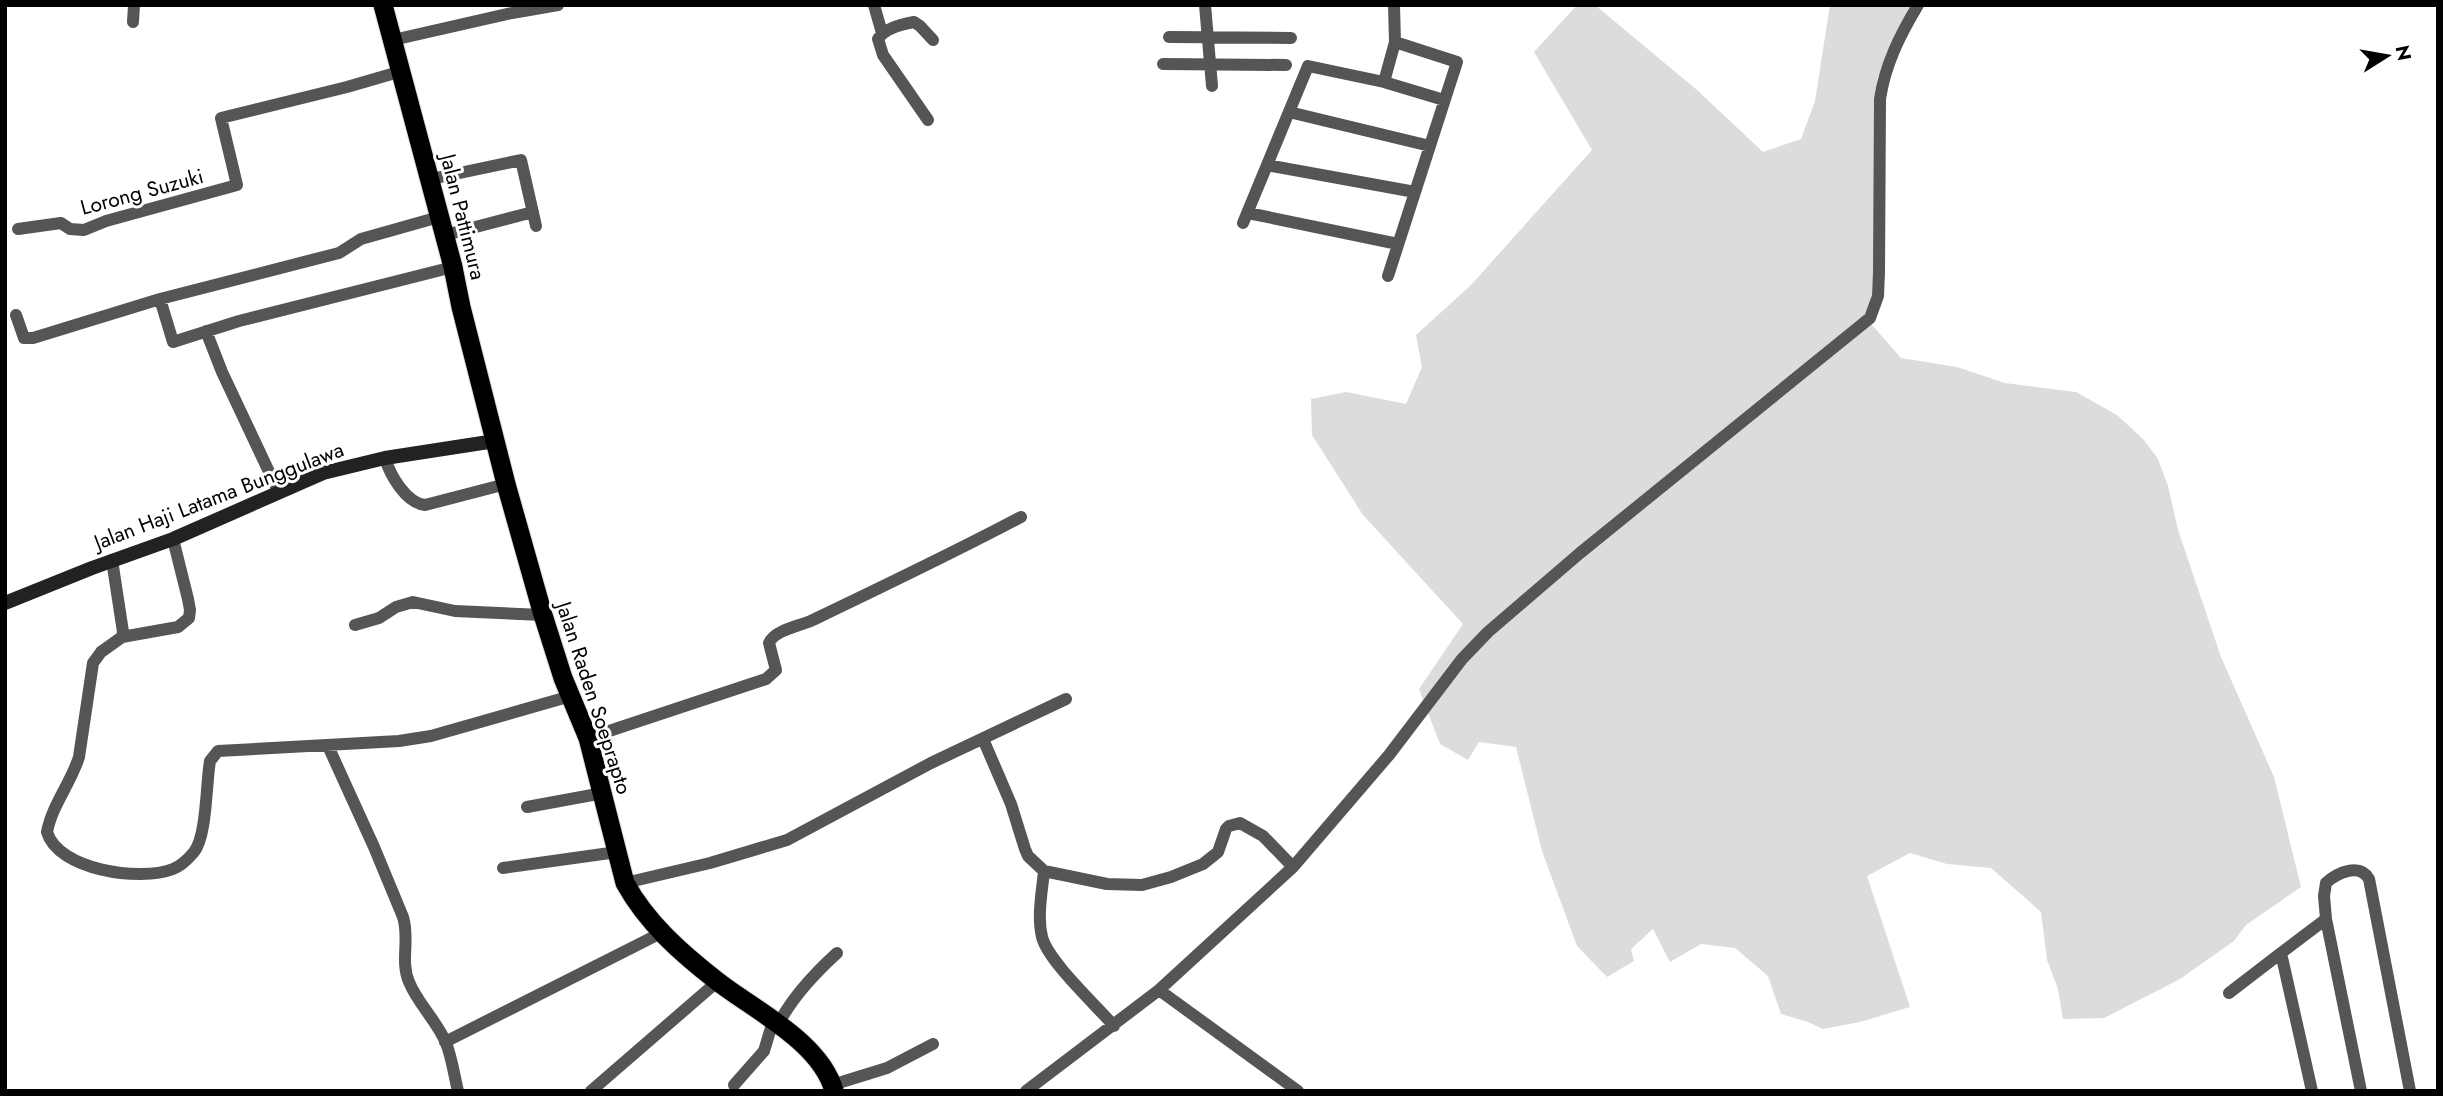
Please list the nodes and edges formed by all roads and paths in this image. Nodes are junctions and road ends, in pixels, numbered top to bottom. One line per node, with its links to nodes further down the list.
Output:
1 (134, 5): 8 (street)
2 (383, 5): 13 (highway, Jalan Pattimura)
3 (558, 5): 13 (street)
4 (874, 5): 9 (street)
5 (1205, 5): 10 (street)
6 (1394, 5): 15 (street)
7 (1918, 5): 58 (street)
8 (133, 22)
9 (883, 33): 14 (street); 24 (street)
10 (1208, 36): 11 (street); 12 (street); 17 (street)
11 (1170, 37)
12 (1291, 38)
13 (393, 40): 19 (highway, Jalan Pattimura)
14 (933, 40)
15 (1395, 42): 20 (street); 22 (street)
16 (1163, 64): 17 (street)
17 (1210, 64): 18 (street); 21 (street)
18 (1286, 65)
19 (402, 71): 27 (highway, Jalan Pattimura); 32 (street, Lorong Suzuki)
20 (1384, 82): 22 (street); 23 (street)
21 (1212, 86)
22 (1444, 100): 25 (street)
23 (1289, 111): 25 (street); 26 (street)
24 (928, 120)
25 (1430, 146): 28 (street)
26 (1267, 165): 28 (street); 33 (street)
27 (430, 179): 29 (street); 30 (highway, Jalan Pattimura)
28 (1415, 192): 33 (street)
29 (533, 212): 30 (street); 31 (street)
30 (442, 226): 34 (highway, Jalan Pattimura); 36 (street)
31 (536, 226)
32 (18, 229)
33 (1398, 244): 35 (street)
34 (453, 267): 38 (street); 39 (highway, Jalan Pattimura)
35 (1388, 276)
36 (160, 299): 37 (street); 38 (street)
37 (16, 315)
38 (206, 331): 42 (street)
39 (495, 441): 40 (main road, Jalan Haji Latama Bunggulawa); 41 (highway, Jalan Raden Soeprapto)
40 (384, 458): 41 (street); 42 (main road, Jalan Haji Latama Bunggulawa)
41 (506, 484): 47 (highway, Jalan Raden Soeprapto)
42 (279, 493): 44 (main road, Jalan Haji Latama Bunggulawa)
43 (1021, 517): 52 (street)
44 (173, 539): 45 (main road, Jalan Haji Latama Bunggulawa); 49 (street)
45 (112, 560): 46 (main road, Jalan Haji Latama Bunggulawa); 49 (street)
46 (5, 603)
47 (542, 615): 48 (street); 50 (highway, Jalan Raden Soeprapto)
48 (355, 625)
49 (122, 637): 54 (street)
50 (570, 696): 52 (highway, Jalan Raden Soeprapto); 54 (street)
51 (1066, 699): 53 (street)
52 (588, 738): 55 (highway, Jalan Raden Soeprapto)
53 (983, 739): 60 (street); 61 (street)
54 (328, 746): 71 (street)
55 (603, 793): 56 (street); 57 (highway, Jalan Raden Soeprapto)
56 (527, 807)
57 (617, 852): 59 (street); 61 (highway, Jalan Raden Soeprapto)
58 (1293, 867): 60 (street); 67 (street)
59 (503, 868)
60 (1044, 871): 70 (street)
61 (625, 883): 63 (highway, Jalan Raden Soeprapto)
62 (2326, 919): 65 (street); 80 (street); 81 (street)
63 (661, 933): 66 (highway, Jalan Raden Soeprapto); 71 (street)
64 (837, 953): 69 (street)
65 (2281, 953): 68 (street); 79 (street)
66 (718, 982): 69 (highway, Jalan Raden Soeprapto); 76 (street)
67 (1159, 990): 70 (street); 78 (street)
68 (2229, 993)
69 (776, 1023): 73 (street); 74 (highway, Jalan Raden Soeprapto)
70 (1114, 1026): 77 (street)
71 (445, 1042): 75 (street)
72 (933, 1044): 74 (street)
73 (734, 1085)
74 (833, 1088)
75 (458, 1091)
76 (591, 1091)
77 (1026, 1091)
78 (1298, 1091)
79 (2312, 1091)
80 (2361, 1091)
81 (2410, 1091)

